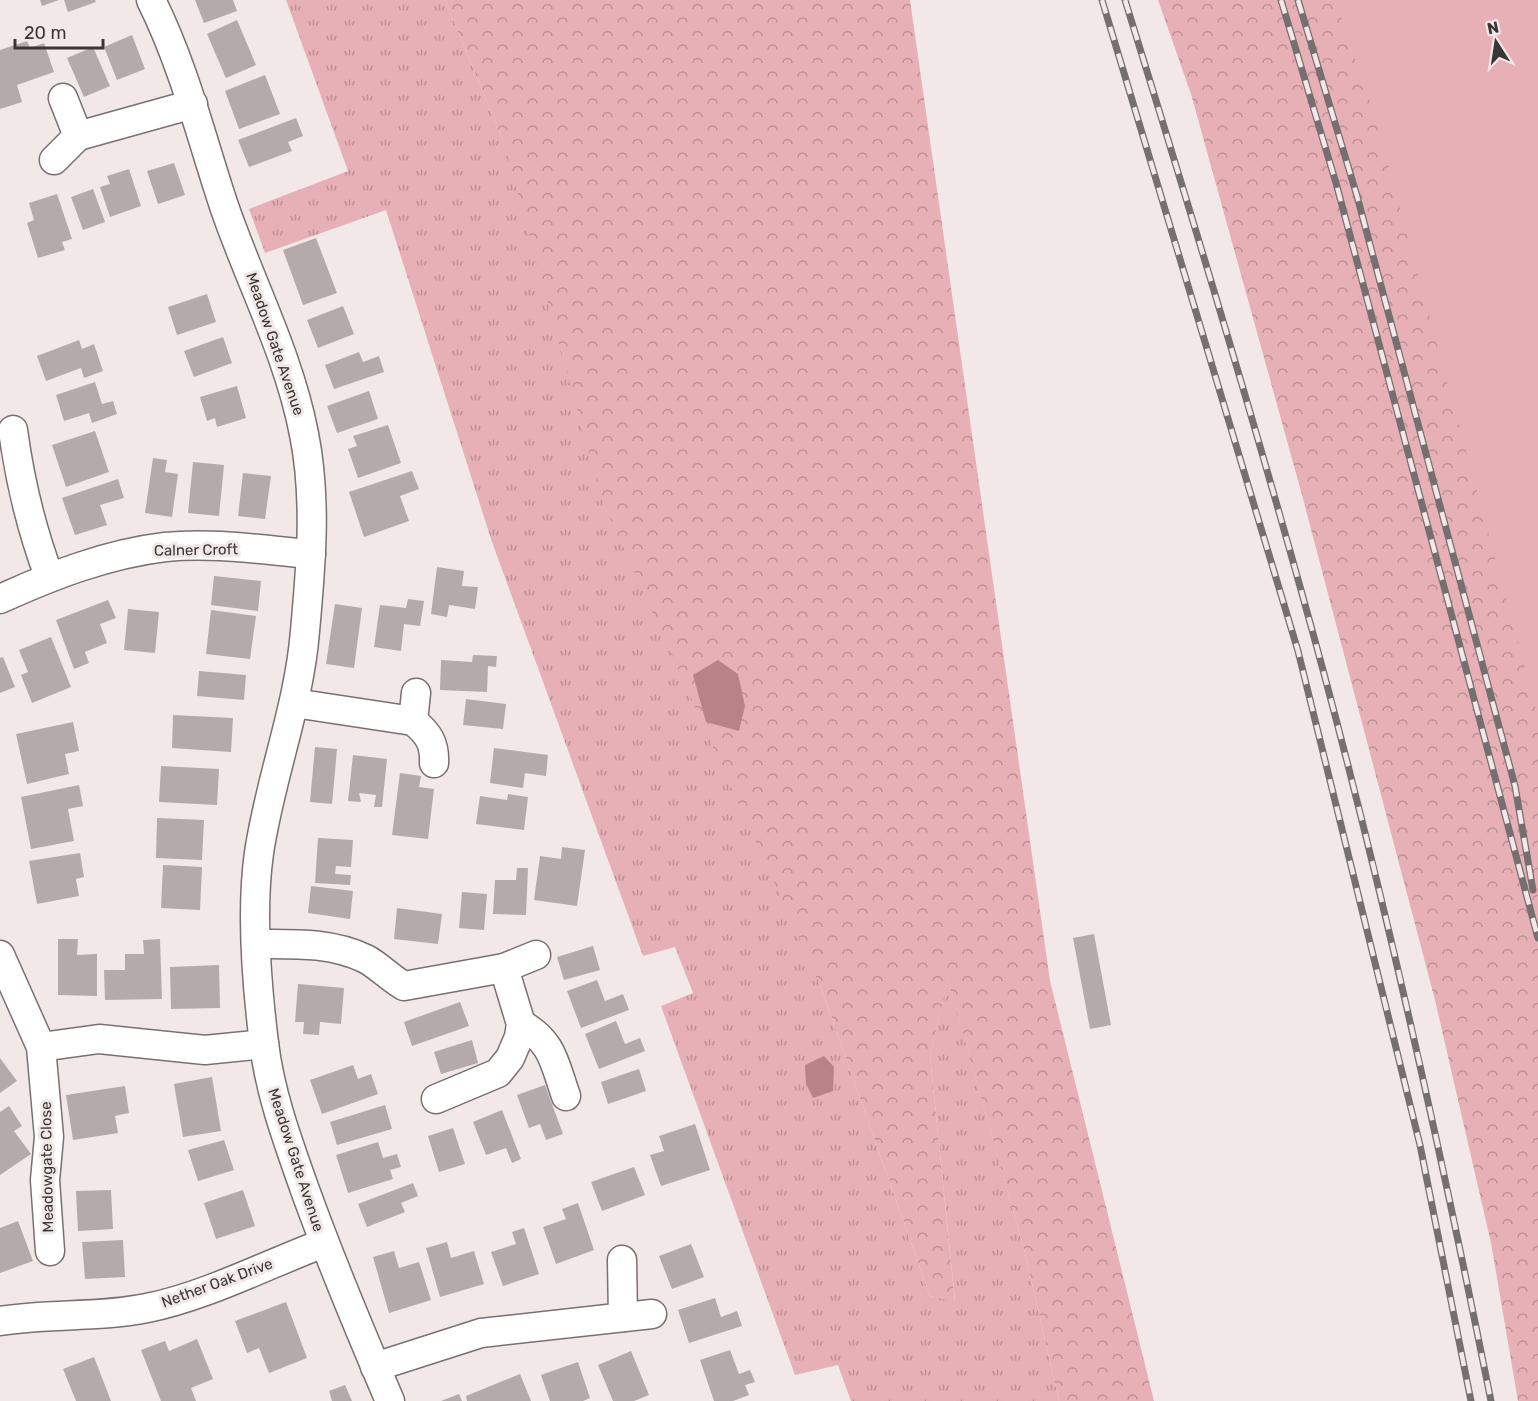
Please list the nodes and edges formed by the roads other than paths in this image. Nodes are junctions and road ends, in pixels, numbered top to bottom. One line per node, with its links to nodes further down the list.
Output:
1 (151, 0): 3 (street, Meadow Gate Avenue)
2 (63, 98): 4 (street)
3 (193, 104): 4 (street); 7 (street, Meadow Gate Avenue)
4 (78, 136): 5 (street)
5 (54, 160)
6 (13, 430): 8 (street)
7 (311, 554): 8 (street, Calner Croft); 11 (street, Meadow Gate Avenue)
8 (49, 576): 9 (street, Calner Croft)
9 (0, 599)
10 (416, 693): 12 (street)
11 (294, 703): 12 (street); 14 (street, Meadow Gate Avenue)
12 (413, 720): 13 (street)
13 (434, 763)
14 (256, 944): 17 (street); 19 (street, Meadow Gate Avenue)
15 (0, 955): 20 (street, Meadowgate Close)
16 (536, 955): 17 (street)
17 (504, 968): 18 (street)
18 (521, 1024): 21 (street); 22 (street)
19 (264, 1044): 20 (street); 23 (street, Meadow Gate Avenue)
20 (41, 1047): 24 (street, Meadowgate Close)
21 (566, 1096)
22 (436, 1099)
23 (324, 1243): 28 (street, Nether Oak Drive); 29 (street, Meadow Gate Avenue)
24 (50, 1251)
25 (622, 1260): 27 (street)
26 (652, 1314): 27 (street)
27 (623, 1317): 29 (street)
28 (0, 1321)
29 (375, 1367): 30 (street, Meadow Gate Avenue)
30 (390, 1401)

